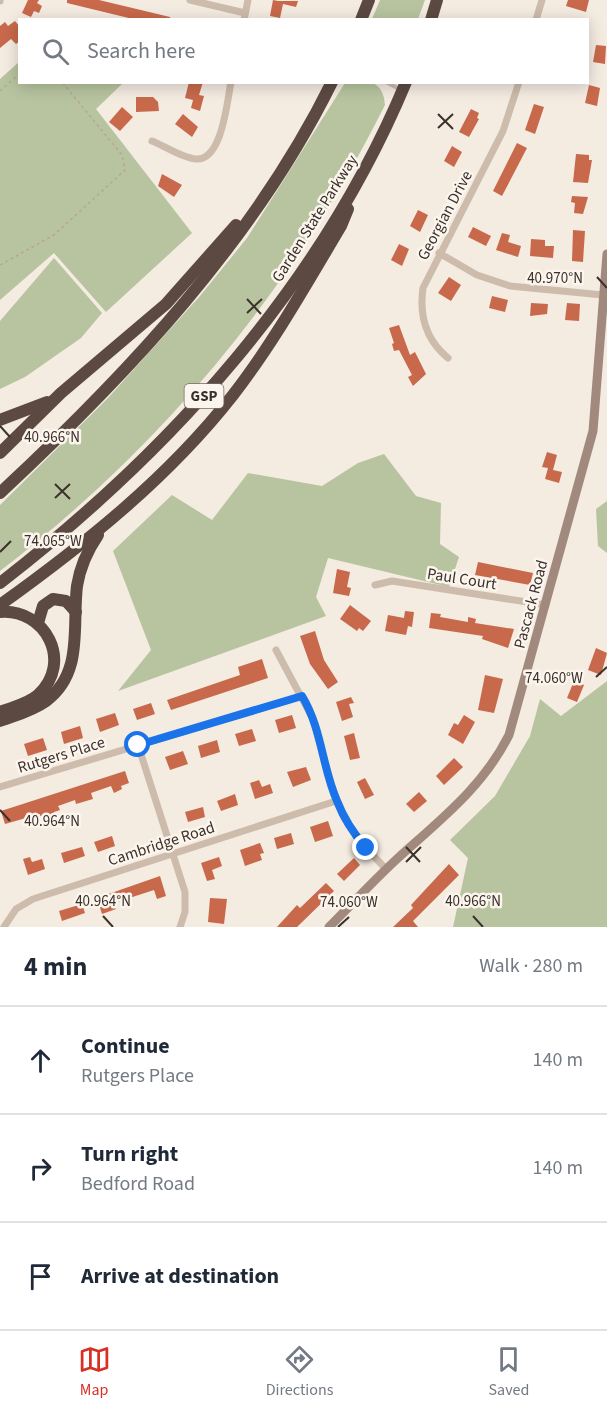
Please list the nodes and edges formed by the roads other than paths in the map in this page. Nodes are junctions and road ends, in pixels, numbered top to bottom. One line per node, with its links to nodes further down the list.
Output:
1 (190, 0): 6 (street)
2 (248, 0): 6 (street)
3 (369, 0): 7 (highway)
4 (437, 0): 8 (highway)
5 (542, 0): 9 (street)
6 (244, 16)
7 (362, 18)
8 (432, 18)
9 (537, 18)
10 (231, 84): 14 (street)
11 (331, 84): 16 (highway)
12 (518, 84): 17 (street, Georgian Drive)
13 (405, 86): 15 (highway, Garden State Parkway / GSP)
14 (152, 141)
15 (364, 169): 26 (highway); 27 (highway, Garden State Parkway / GSP)
16 (271, 187): 22 (highway); 25 (highway)
17 (439, 253): 19 (street); 21 (street, Georgian Drive)
18 (607, 254): 19 (street, Pascack Road)
19 (603, 295): 20 (street, Pascack Road)
20 (605, 320): 30 (street, Pascack Road)
21 (448, 358)
22 (61, 393): 23 (highway); 24 (highway)
23 (0, 420)
24 (0, 453)
25 (0, 493)
26 (104, 526): 29 (highway); 32 (highway)
27 (0, 583)
28 (375, 585): 30 (street, Paul Court)
29 (0, 605)
30 (546, 605): 42 (street, Pascack Road)
31 (0, 612): 33 (highway)
32 (76, 612): 33 (highway); 37 (highway)
33 (38, 623): 36 (highway)
34 (276, 650): 35 (street)
35 (302, 696): 38 (street, Rutgers Place); 40 (street)
36 (0, 712)
37 (0, 721)
38 (138, 745): 39 (street, Rutgers Place); 41 (street)
39 (0, 788)
40 (336, 801): 41 (street, Cambridge Road); 42 (street)
41 (174, 853): 43 (street, Cambridge Road); 44 (street)
42 (387, 869): 45 (street, Pascack Road)
43 (4, 927)
44 (180, 927)
45 (329, 927)

